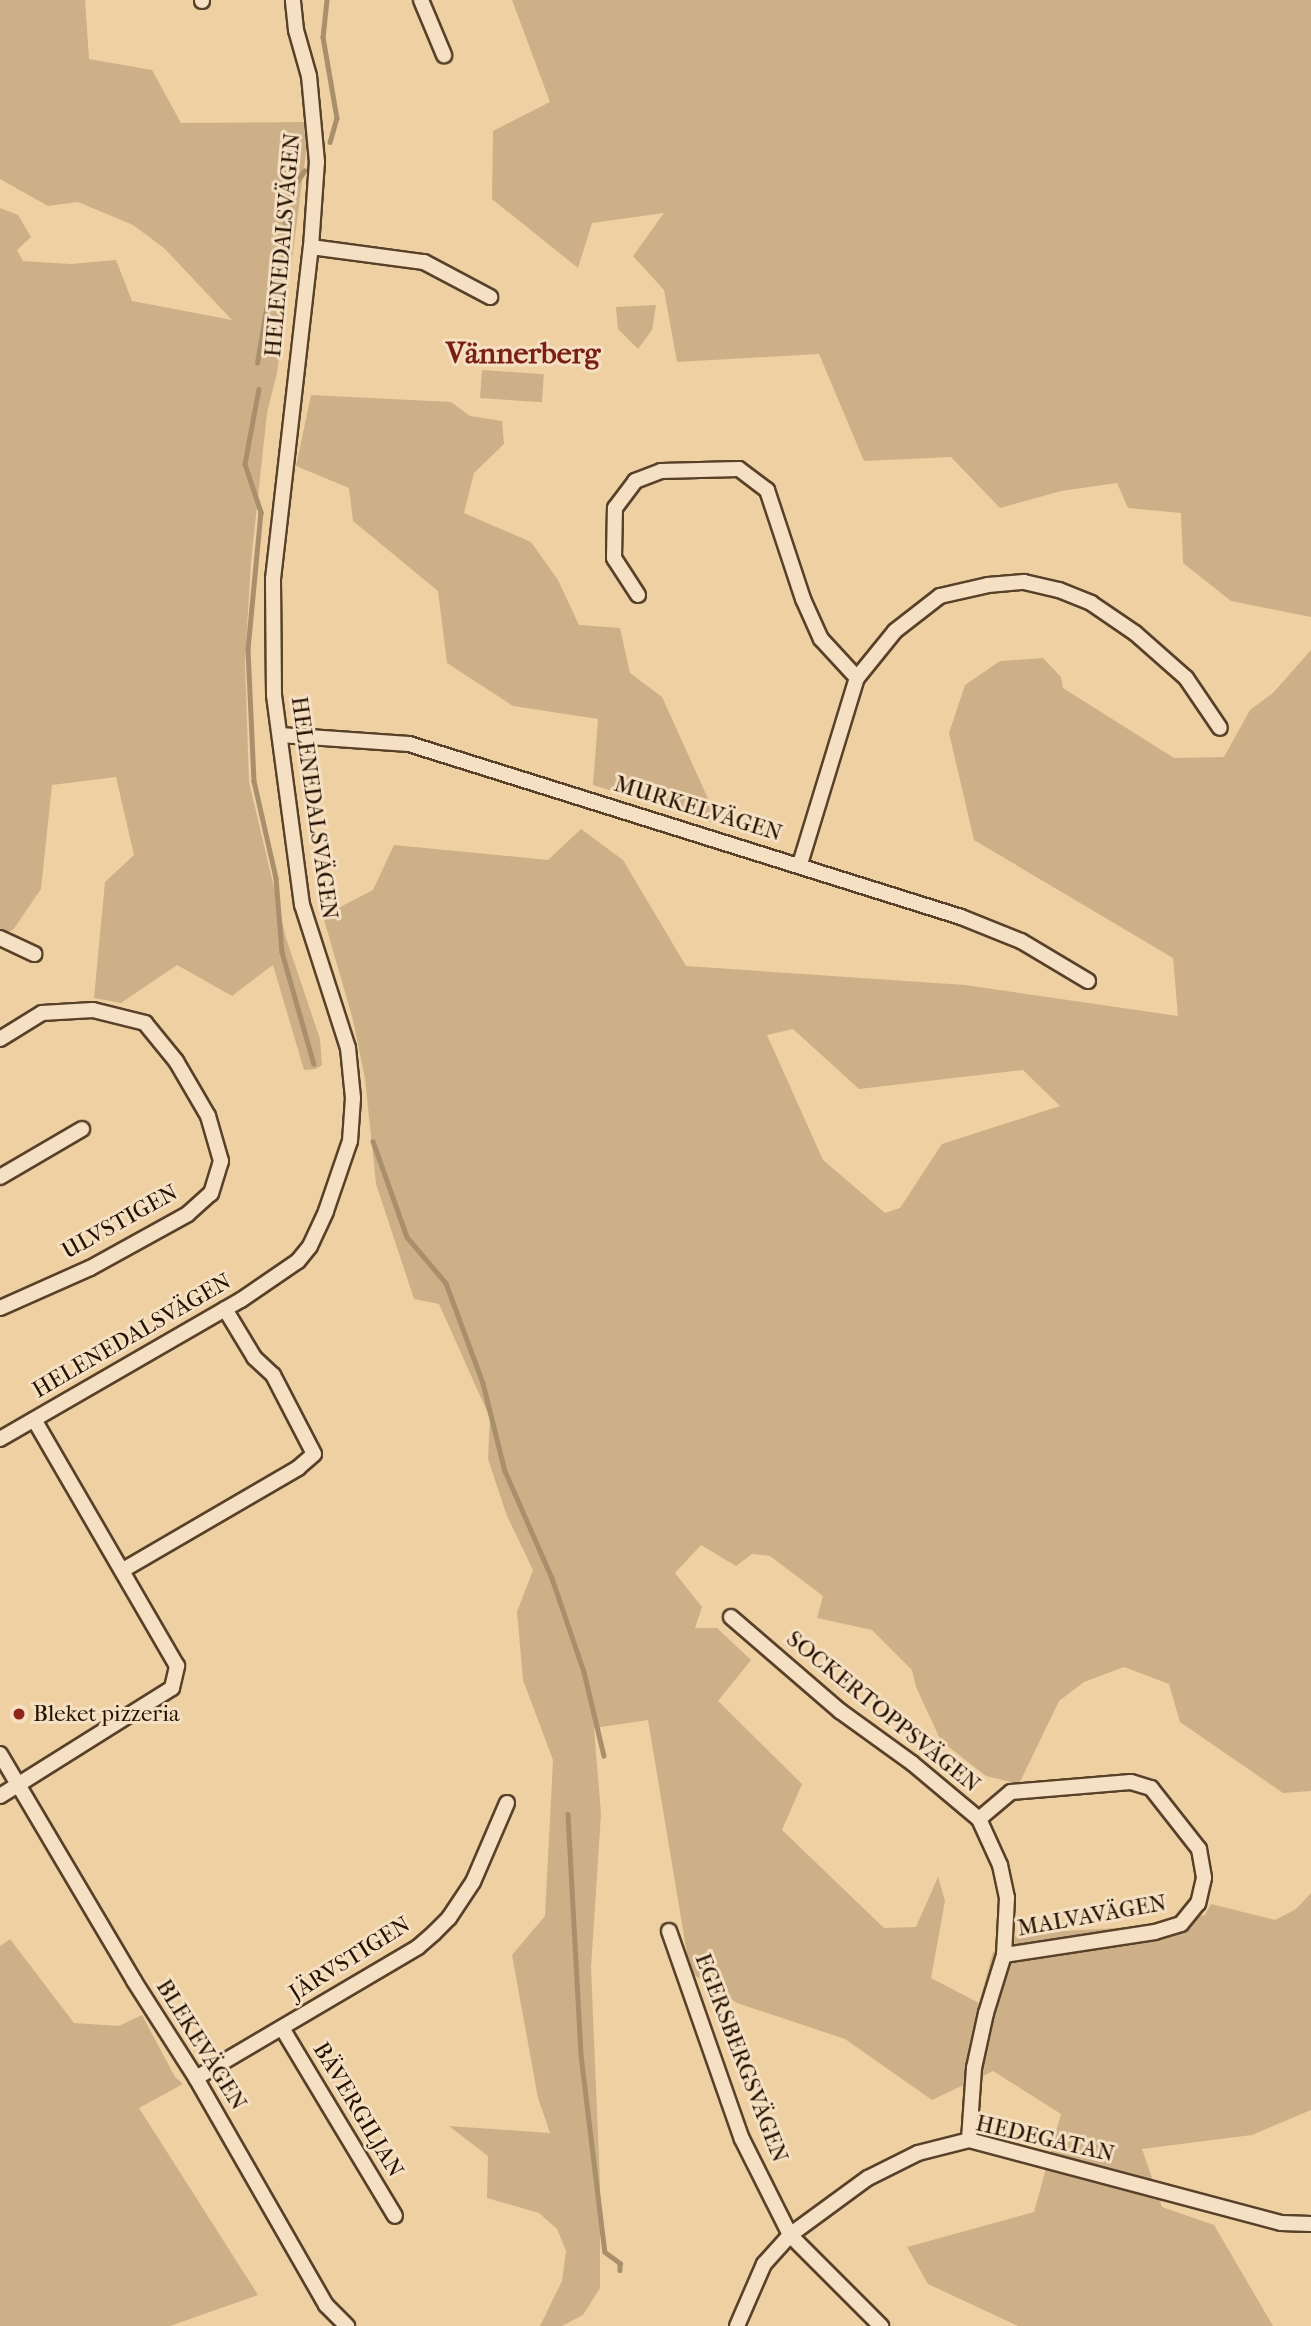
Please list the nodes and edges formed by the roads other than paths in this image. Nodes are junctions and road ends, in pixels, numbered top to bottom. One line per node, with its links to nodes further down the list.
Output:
1 (293, 0): 4 (street, HELENEDALSVÄGEN)
2 (421, 0): 3 (street)
3 (444, 55)
4 (310, 247): 5 (street); 9 (street, HELENEDALSVÄGEN)
5 (490, 297)
6 (638, 595): 7 (street)
7 (857, 678): 8 (street); 10 (street)
8 (1220, 728)
9 (280, 735): 10 (street, MURKELVÄGEN); 18 (street, HELENEDALSVÄGEN)
10 (800, 864): 13 (street, MURKELVÄGEN)
11 (0, 938): 12 (street)
12 (34, 954)
13 (1088, 981)
14 (0, 1039): 17 (street, ULVSTIGEN)
15 (82, 1129): 16 (street)
16 (0, 1177)
17 (0, 1308)
18 (225, 1309): 19 (street, HELENEDALSVÄGEN); 21 (street)
19 (34, 1419): 20 (street, HELENEDALSVÄGEN); 21 (street)
20 (0, 1439)
21 (123, 1570): 24 (street)
22 (731, 1617): 27 (street, SOCKERTOPPSVÄGEN)
23 (0, 1754): 24 (street, BLEKEVÄGEN)
24 (19, 1786): 25 (street); 31 (street, BLEKEVÄGEN)
25 (0, 1796)
26 (507, 1803): 30 (street, JÄRVSTIGEN)
27 (979, 1819): 29 (street, SOCKERTOPPSVÄGEN); 29 (street, MALVAVÄGEN)
28 (669, 1931): 35 (street, EGERSBERGSVÄGEN)
29 (1004, 1955): 32 (street, SOCKERTOPPSVÄGEN)
30 (282, 2028): 31 (street, JÄRVSTIGEN); 33 (street, BÄVERGILJAN)
31 (196, 2078): 36 (street, BLEKEVÄGEN)
32 (969, 2140): 34 (street, HEDEGATAN); 35 (street, HEDEGATAN)
33 (395, 2216)
34 (1311, 2224)
35 (790, 2235): 37 (street, HEDEGATAN); 38 (street, EGERSBERGSVÄGEN)
36 (347, 2326)
37 (737, 2326)
38 (881, 2326)

